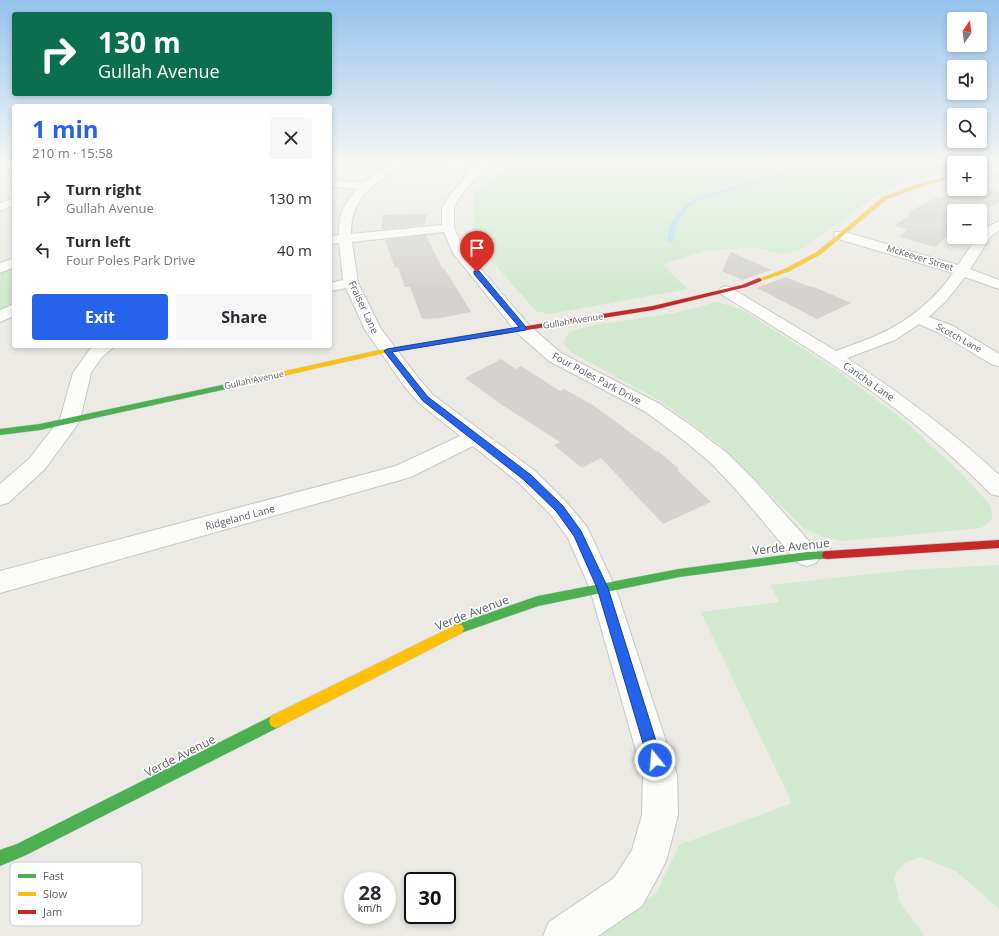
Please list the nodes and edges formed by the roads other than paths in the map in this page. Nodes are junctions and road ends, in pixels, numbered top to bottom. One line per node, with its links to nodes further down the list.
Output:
1 (10, 206): 5 (street)
2 (350, 206): 9 (street, Fraiser Lane)
3 (449, 206): 7 (street, Four Poles Park Drive)
4 (876, 206): 8 (street, Gullah Avenue)
5 (2, 214)
6 (999, 224): 12 (street)
7 (448, 228): 9 (street); 19 (street, Four Poles Park Drive)
8 (840, 235): 12 (street, McKeever Street); 15 (street, Gullah Avenue)
9 (338, 239): 13 (street, Fraiser Lane)
10 (12, 263): 11 (street)
11 (0, 269)
12 (962, 271): 14 (street, McKeever Street); 18 (street)
13 (340, 285): 21 (street, Fraiser Lane)
14 (999, 286)
15 (726, 291): 19 (street, Gullah Avenue); 22 (street, Cancha Lane)
16 (12, 310): 17 (street)
17 (0, 317)
18 (918, 318): 22 (street); 23 (street, Scotch Lane)
19 (523, 329): 21 (street, Gullah Avenue); 30 (street, Four Poles Park Drive)
20 (103, 348): 24 (street)
21 (387, 351): 24 (street, Gullah Avenue); 26 (street, Fraiser Lane)
22 (835, 358): 27 (street, Cancha Lane)
23 (999, 362)
24 (70, 420): 25 (street, Gullah Avenue); 28 (street)
25 (0, 432)
26 (474, 437): 31 (street, Ridgeland Lane); 32 (street, Fraiser Lane)
27 (999, 488)
28 (0, 497)
29 (999, 544): 30 (street, Verde Avenue)
30 (806, 556): 32 (street, Verde Avenue)
31 (0, 582)
32 (603, 588): 33 (street, Verde Avenue); 34 (street, Fraiser Lane)
33 (0, 858)
34 (563, 936)

